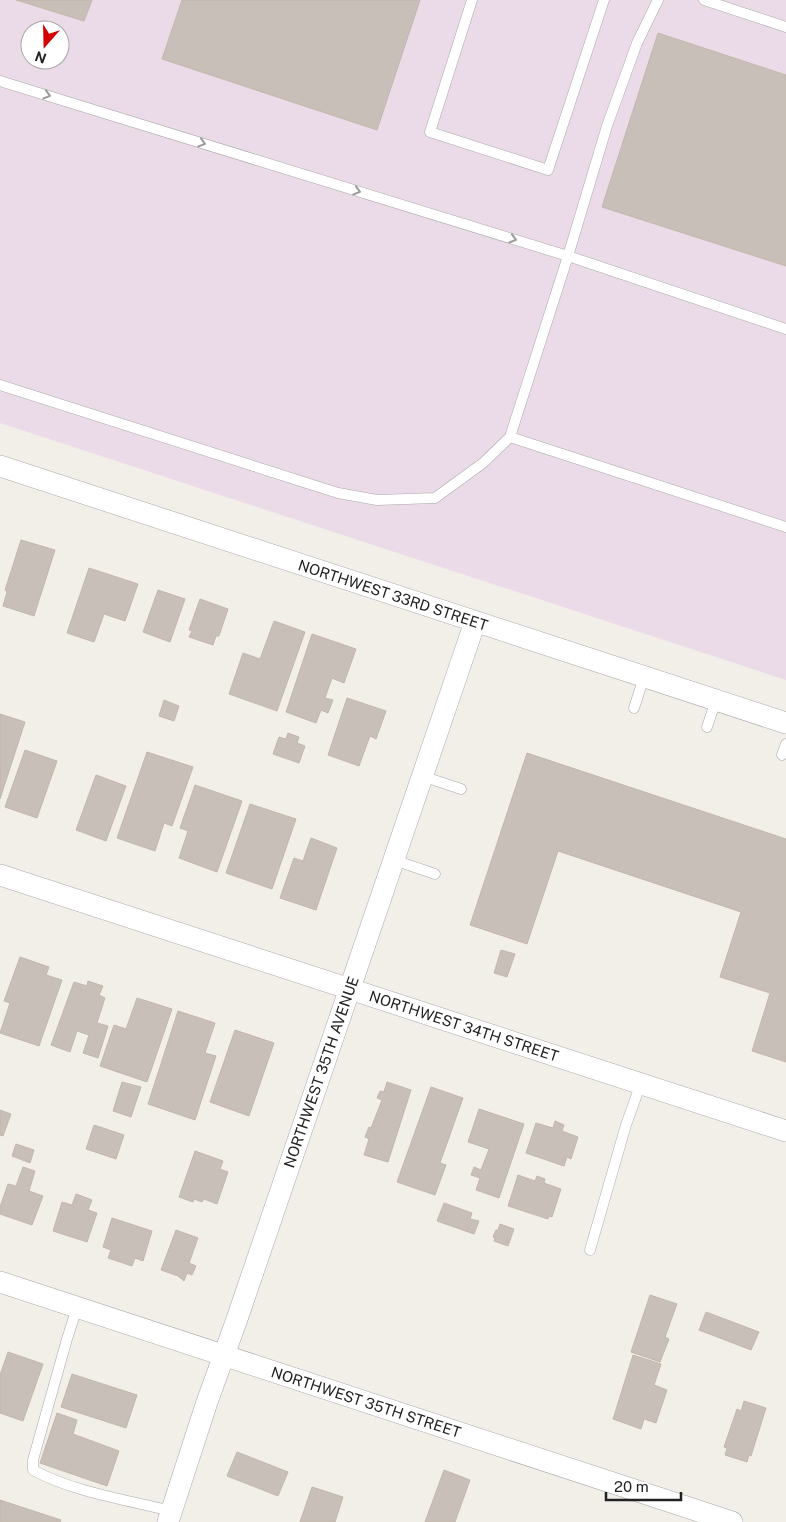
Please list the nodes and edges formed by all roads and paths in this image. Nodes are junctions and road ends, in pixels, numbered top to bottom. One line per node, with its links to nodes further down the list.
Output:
1 (472, 0): 2 (lane)
2 (604, 0)
3 (658, 0): 7 (lane)
4 (704, 0): 5 (lane)
5 (786, 27)
6 (0, 81): 7 (lane, one-way to 7)
7 (568, 256): 8 (lane); 10 (lane)
8 (786, 329)
9 (0, 385): 10 (lane)
10 (510, 437): 12 (lane)
11 (0, 466): 13 (street, NORTHWEST 33RD STREET)
12 (786, 527)
13 (475, 622): 14 (street, NORTHWEST 33RD STREET); 21 (street, NORTHWEST 35TH AVENUE)
14 (644, 677): 15 (street, NORTHWEST 33RD STREET); 16 (lane)
15 (716, 700): 17 (street, NORTHWEST 33RD STREET); 18 (lane)
16 (634, 708)
17 (786, 724)
18 (707, 727)
19 (786, 744): 20 (lane)
20 (782, 755)
21 (422, 776): 22 (lane); 23 (street, NORTHWEST 35TH AVENUE)
22 (461, 788)
23 (394, 860): 24 (lane); 26 (street, NORTHWEST 35TH AVENUE)
24 (435, 874)
25 (0, 875): 26 (street, NORTHWEST 34TH STREET)
26 (349, 989): 27 (street, NORTHWEST 34TH STREET); 32 (street, NORTHWEST 35TH AVENUE)
27 (640, 1083): 28 (street, NORTHWEST 34TH STREET); 29 (lane)
28 (786, 1131)
29 (590, 1250)
30 (0, 1282): 31 (street, NORTHWEST 35TH STREET)
31 (77, 1308): 32 (street, NORTHWEST 35TH STREET); 33 (lane)
32 (224, 1356): 33 (street, NORTHWEST 35TH AVENUE); 34 (street, NORTHWEST 35TH STREET)
33 (170, 1517)
34 (732, 1522)

